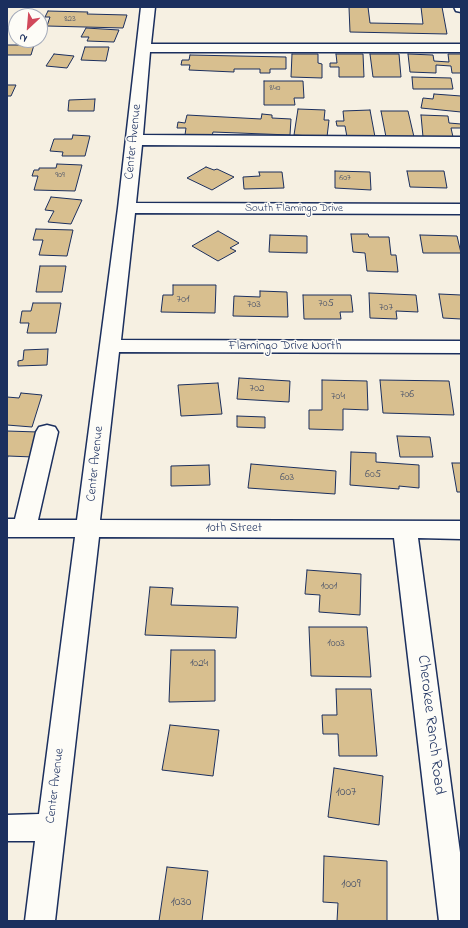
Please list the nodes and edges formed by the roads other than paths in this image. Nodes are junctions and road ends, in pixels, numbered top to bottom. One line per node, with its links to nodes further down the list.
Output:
1 (148, 7): 2 (street, Center Avenue)
2 (144, 48): 3 (street); 4 (street, Center Avenue)
3 (461, 48)
4 (134, 140): 5 (street); 6 (street, Center Avenue)
5 (461, 142)
6 (127, 208): 7 (street, South Flamingo Drive); 8 (street, Center Avenue)
7 (461, 209)
8 (109, 346): 9 (street, Flamingo Drive North); 12 (street, Center Avenue)
9 (461, 347)
10 (47, 432): 11 (street)
11 (16, 528): 12 (street, 10th Street)
12 (89, 529): 13 (street, 10th Street); 15 (street, Center Avenue)
13 (405, 530): 14 (street, 10th Street); 18 (street, Cherokee Ranch Road)
14 (461, 530)
15 (51, 827): 16 (street); 17 (street, Center Avenue)
16 (7, 828)
17 (40, 921)
18 (454, 921)

